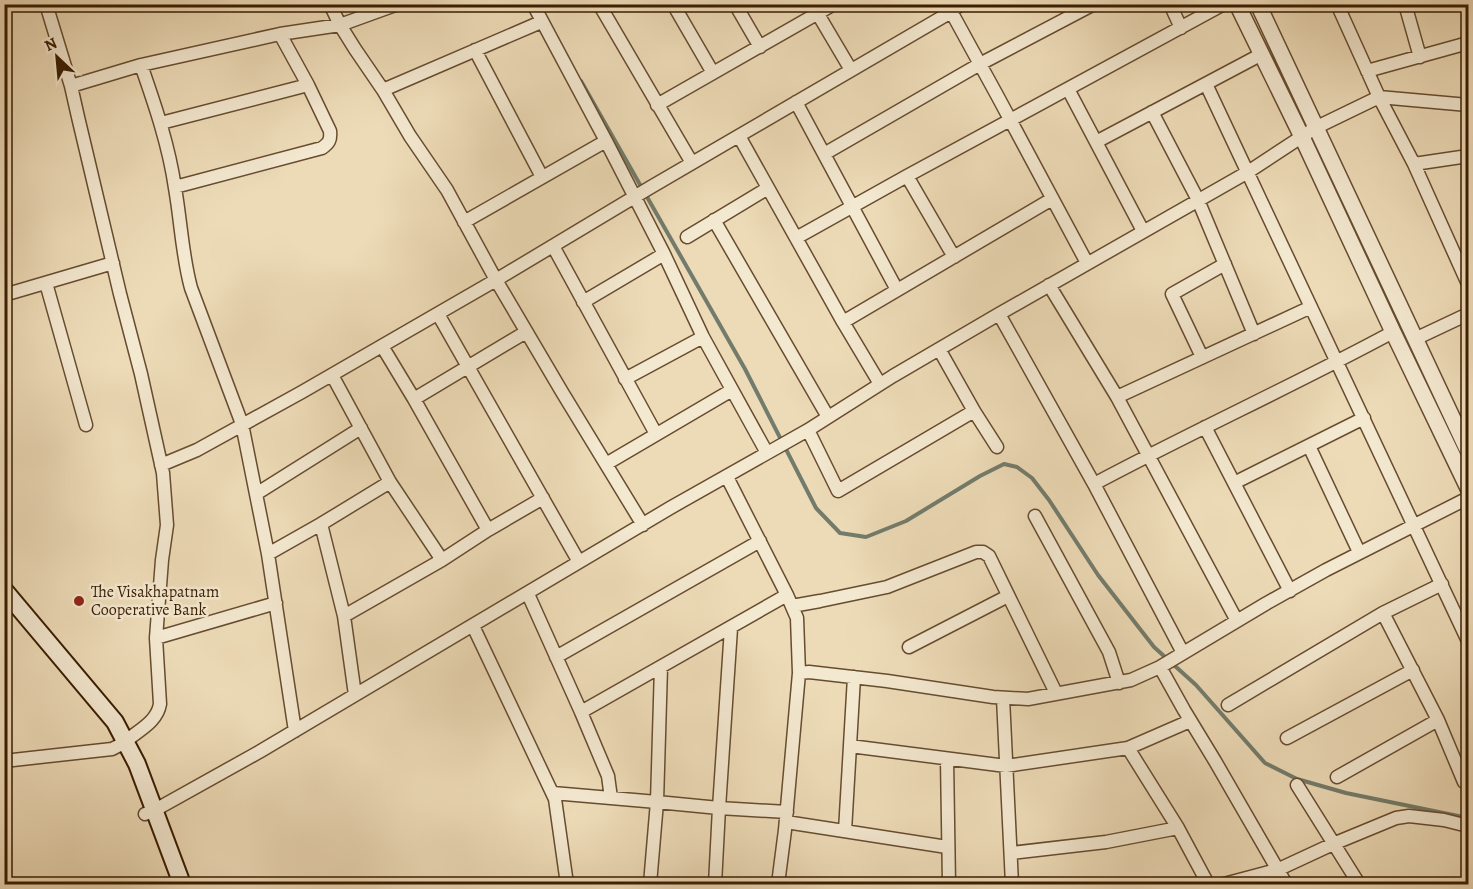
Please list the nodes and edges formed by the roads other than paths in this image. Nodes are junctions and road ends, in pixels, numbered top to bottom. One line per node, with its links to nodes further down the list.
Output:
1 (46, 4): 34 (street)
2 (330, 4): 19 (street)
3 (398, 4): 19 (street)
4 (533, 4): 18 (street)
5 (598, 4): 39 (street)
6 (673, 4): 31 (street)
7 (735, 4): 23 (street)
8 (834, 4): 17 (street)
9 (1094, 4): 28 (street)
10 (1170, 4): 20 (street)
11 (1224, 4): 20 (street)
12 (1238, 4): 25 (street)
13 (1258, 4): 44 (street)
14 (1337, 4): 30 (street)
15 (1405, 4): 26 (street)
16 (953, 7): 28 (street); 29 (street)
17 (815, 9): 23 (street); 29 (street)
18 (542, 22): 24 (street); 47 (street)
19 (340, 25): 21 (street); 36 (street)
20 (1181, 28): 35 (street)
21 (280, 34): 27 (street); 33 (street)
22 (1468, 43): 26 (street)
23 (760, 47): 31 (street)
24 (475, 50): 36 (street); 55 (street)
25 (1262, 54): 32 (street); 46 (street)
26 (1420, 57): 30 (street)
27 (141, 64): 34 (street); 43 (street)
28 (980, 64): 42 (street); 49 (street)
29 (851, 70): 38 (street)
30 (1367, 70): 37 (street)
31 (713, 73): 39 (street)
32 (1206, 84): 41 (street); 53 (street)
33 (308, 85): 43 (street); 56 (street)
34 (70, 86): 70 (street)
35 (1068, 89): 42 (street); 48 (street)
36 (383, 90): 63 (street)
37 (1379, 97): 40 (street); 44 (street); 52 (street)
38 (796, 102): 45 (street); 49 (street)
39 (657, 105): 51 (street)
40 (1468, 105)
41 (1152, 112): 48 (street); 60 (street)
42 (1011, 120): 54 (street); 59 (street)
43 (161, 123): 56 (street)
44 (1316, 128): 46 (street); 89 (street)
45 (739, 136): 51 (street); 57 (street)
46 (1302, 137): 53 (street); 86 (street)
47 (606, 141): 55 (street); 58 (street)
48 (1096, 142): 64 (street)
49 (824, 154): 61 (street)
50 (1468, 156): 52 (street)
51 (692, 163): 58 (street)
52 (1414, 164): 75 (street)
53 (1248, 172): 60 (street); 80 (street)
54 (907, 176): 61 (street); 69 (street)
55 (542, 177): 63 (street)
56 (175, 187): 104 (street)
57 (768, 188): 62 (street); 66 (street)
58 (641, 193): 67 (street); 68 (street)
59 (1052, 199): 69 (street); 71 (street)
60 (1198, 200): 64 (street); 72 (street)
61 (853, 207): 66 (street); 77 (street)
62 (714, 220): 65 (street); 102 (street)
63 (464, 222): 73 (street)
64 (1143, 231): 71 (street)
65 (687, 237)
66 (796, 238): 84 (street)
67 (553, 246): 73 (street); 79 (street)
68 (664, 254): 79 (street); 88 (street)
69 (954, 257): 77 (street)
70 (113, 263): 74 (street); 116 (street)
71 (1087, 263): 76 (street)
72 (1225, 264): 87 (street); 92 (street)
73 (496, 280): 81 (street); 85 (street)
74 (46, 283): 78 (street); 105 (street)
75 (1468, 284)
76 (1049, 285): 82 (street); 99 (street)
77 (897, 290): 84 (street)
78 (4, 295)
79 (583, 302): 96 (street)
80 (1311, 307): 87 (street); 93 (street)
81 (438, 314): 90 (street); 94 (street)
82 (999, 314): 91 (street); 120 (street)
83 (1468, 314): 89 (street)
84 (843, 322): 97 (street)
85 (526, 332): 94 (street); 115 (street)
86 (1393, 332): 93 (street); 121 (street)
87 (1254, 334): 92 (street)
88 (703, 337): 96 (street); 98 (street)
89 (1415, 339): 113 (street)
90 (382, 345): 95 (street); 100 (street)
91 (939, 349): 97 (street); 101 (street)
92 (1202, 357): 99 (street)
93 (1337, 362): 103 (street); 106 (street)
94 (468, 366): 100 (street); 123 (street)
95 (332, 375): 104 (street); 107 (street)
96 (625, 379): 109 (street)
97 (880, 384): 102 (street)
98 (732, 390): 109 (street); 111 (street)
99 (1117, 398): 114 (street)
100 (414, 399): 129 (street)
101 (974, 411): 108 (street); 112 (street)
102 (828, 417): 108 (street)
103 (1364, 418): 110 (street); 128 (street)
104 (242, 424): 116 (street); 122 (street)
105 (86, 425)
106 (1205, 427): 114 (street); 119 (street)
107 (361, 428): 118 (street); 122 (street)
108 (808, 430): 111 (street)
109 (656, 434): 115 (street)
110 (1309, 446): 119 (street); 131 (street)
111 (778, 447): 117 (street)
112 (997, 447)
113 (1468, 451)
114 (1148, 455): 120 (street); 145 (street)
115 (606, 464): 127 (street)
116 (161, 465): 148 (street)
117 (727, 477): 127 (street); 130 (street)
118 (390, 482): 126 (street); 133 (street)
119 (1234, 483): 137 (street)
120 (1094, 484): 152 (street)
121 (1468, 488)
122 (256, 494): 132 (street)
123 (543, 498): 129 (street); 134 (street)
124 (1468, 498): 128 (street)
125 (1035, 516): 157 (street)
126 (321, 524): 132 (street); 144 (street)
127 (643, 525): 134 (street)
128 (1414, 525): 131 (street); 135 (street)
129 (488, 530): 133 (street)
130 (760, 541): 140 (street); 151 (street)
131 (1359, 552): 137 (street)
132 (268, 554): 141 (street)
133 (442, 560): 144 (street)
134 (579, 562): 138 (street)
135 (1442, 584): 143 (street); 149 (street)
136 (4, 590): 167 (main road)
137 (1290, 591): 145 (street)
138 (528, 594): 146 (street); 151 (street)
139 (1008, 596): 140 (street); 150 (street); 158 (street)
140 (790, 600): 147 (street); 155 (street)
141 (276, 603): 148 (street); 165 (street)
142 (4, 607): 167 (main road)
143 (1383, 613): 154 (street); 161 (street)
144 (344, 616): 159 (street)
145 (1237, 621): 152 (street)
146 (473, 626): 159 (street); 176 (street)
147 (731, 627): 153 (street); 179 (street)
148 (156, 638): 167 (street)
149 (1468, 641)
150 (909, 647)
151 (556, 657): 162 (street)
152 (1172, 660): 157 (street); 164 (street)
153 (660, 667): 162 (street); 178 (street)
154 (1413, 670): 163 (street); 166 (street)
155 (799, 673): 156 (street); 181 (street)
156 (854, 677): 160 (street); 168 (street)
157 (1119, 683): 158 (street)
158 (1056, 693): 160 (street)
159 (355, 695): 165 (street)
160 (1003, 698): 172 (street)
161 (1228, 705)
162 (581, 712): 177 (street)
163 (1438, 720): 173 (street); 174 (street)
164 (1190, 721): 169 (street); 188 (street)
165 (295, 731): 180 (street)
166 (1287, 738)
167 (122, 743): 171 (street); 180 (main road)
168 (850, 746): 170 (street); 184 (street)
169 (1128, 748): 172 (street); 183 (street)
170 (947, 759): 172 (street); 186 (street)
171 (4, 761)
172 (1006, 766): 187 (street)
173 (1337, 777)
174 (1468, 780)
175 (1297, 785): 185 (street)
176 (553, 793): 177 (street); 192 (street)
177 (611, 798): 178 (street)
178 (657, 802): 179 (street); 193 (street)
179 (718, 808): 181 (street); 194 (street)
180 (150, 812): 190 (main road); 191 (main road)
181 (786, 817): 184 (street); 189 (street)
182 (1468, 826): 185 (street)
183 (1178, 828): 187 (street); 197 (street)
184 (845, 831): 186 (street)
185 (1333, 844): 188 (street); 200 (street)
186 (947, 848): 195 (street)
187 (1011, 853): 196 (street)
188 (1277, 870): 198 (street); 199 (street)
189 (779, 884)
190 (171, 885)
191 (182, 885)
192 (567, 885)
193 (651, 885)
194 (715, 885)
195 (949, 885)
196 (1012, 885)
197 (1209, 885)
198 (1224, 885)
199 (1286, 885)
200 (1359, 885)

